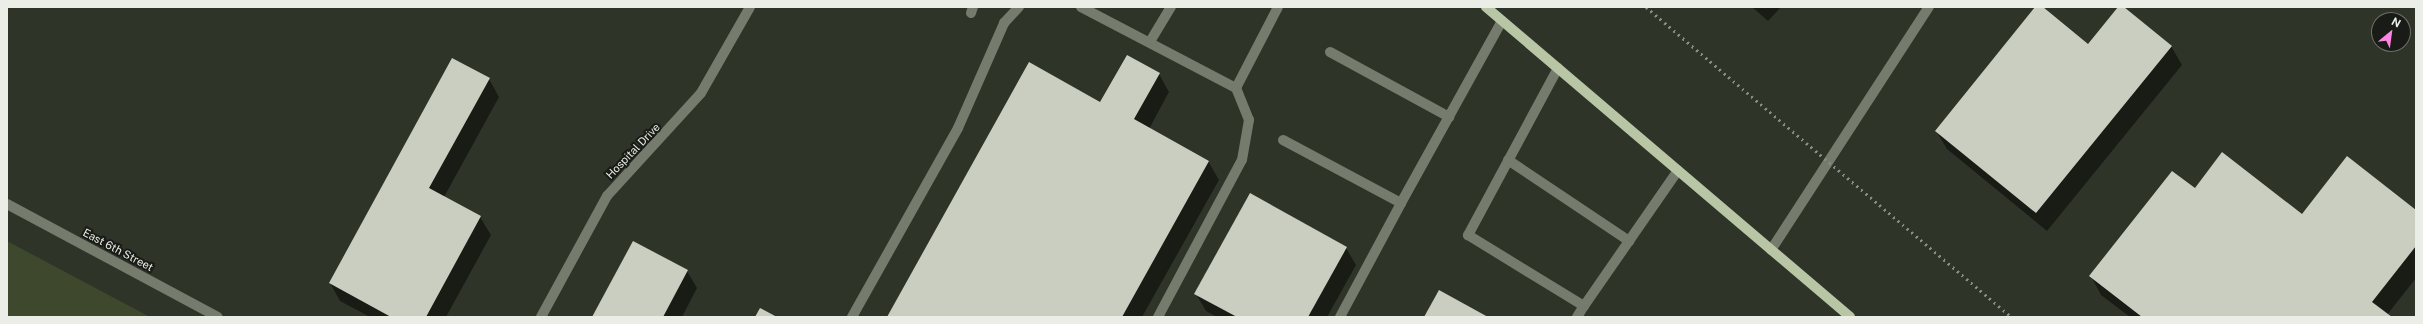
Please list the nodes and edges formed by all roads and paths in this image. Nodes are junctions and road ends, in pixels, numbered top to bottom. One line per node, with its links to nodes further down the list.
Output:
1 (750, 7): 23 (street, Hospital Drive)
2 (1019, 7): 24 (street)
3 (1081, 7): 9 (street)
4 (1171, 7): 9 (street)
5 (1278, 7): 12 (street)
6 (1486, 7): 8 (main road)
7 (1929, 7): 20 (street)
8 (1502, 21): 11 (main road); 13 (street)
9 (1151, 40): 12 (street)
10 (1330, 52): 13 (street)
11 (1558, 68): 15 (street); 16 (main road)
12 (1236, 88): 25 (street)
13 (1449, 117): 17 (street)
14 (1283, 140): 17 (street)
15 (1508, 160): 19 (street); 21 (street)
16 (1678, 170): 19 (street); 20 (main road)
17 (1401, 203): 26 (street)
18 (7, 204): 22 (street, East 6th Street)
19 (1629, 242): 21 (street)
20 (1771, 250): 28 (main road)
21 (1584, 306): 27 (street)
22 (218, 317)
23 (541, 317)
24 (852, 317)
25 (1158, 317)
26 (1340, 317)
27 (1577, 317)
28 (1850, 317)

